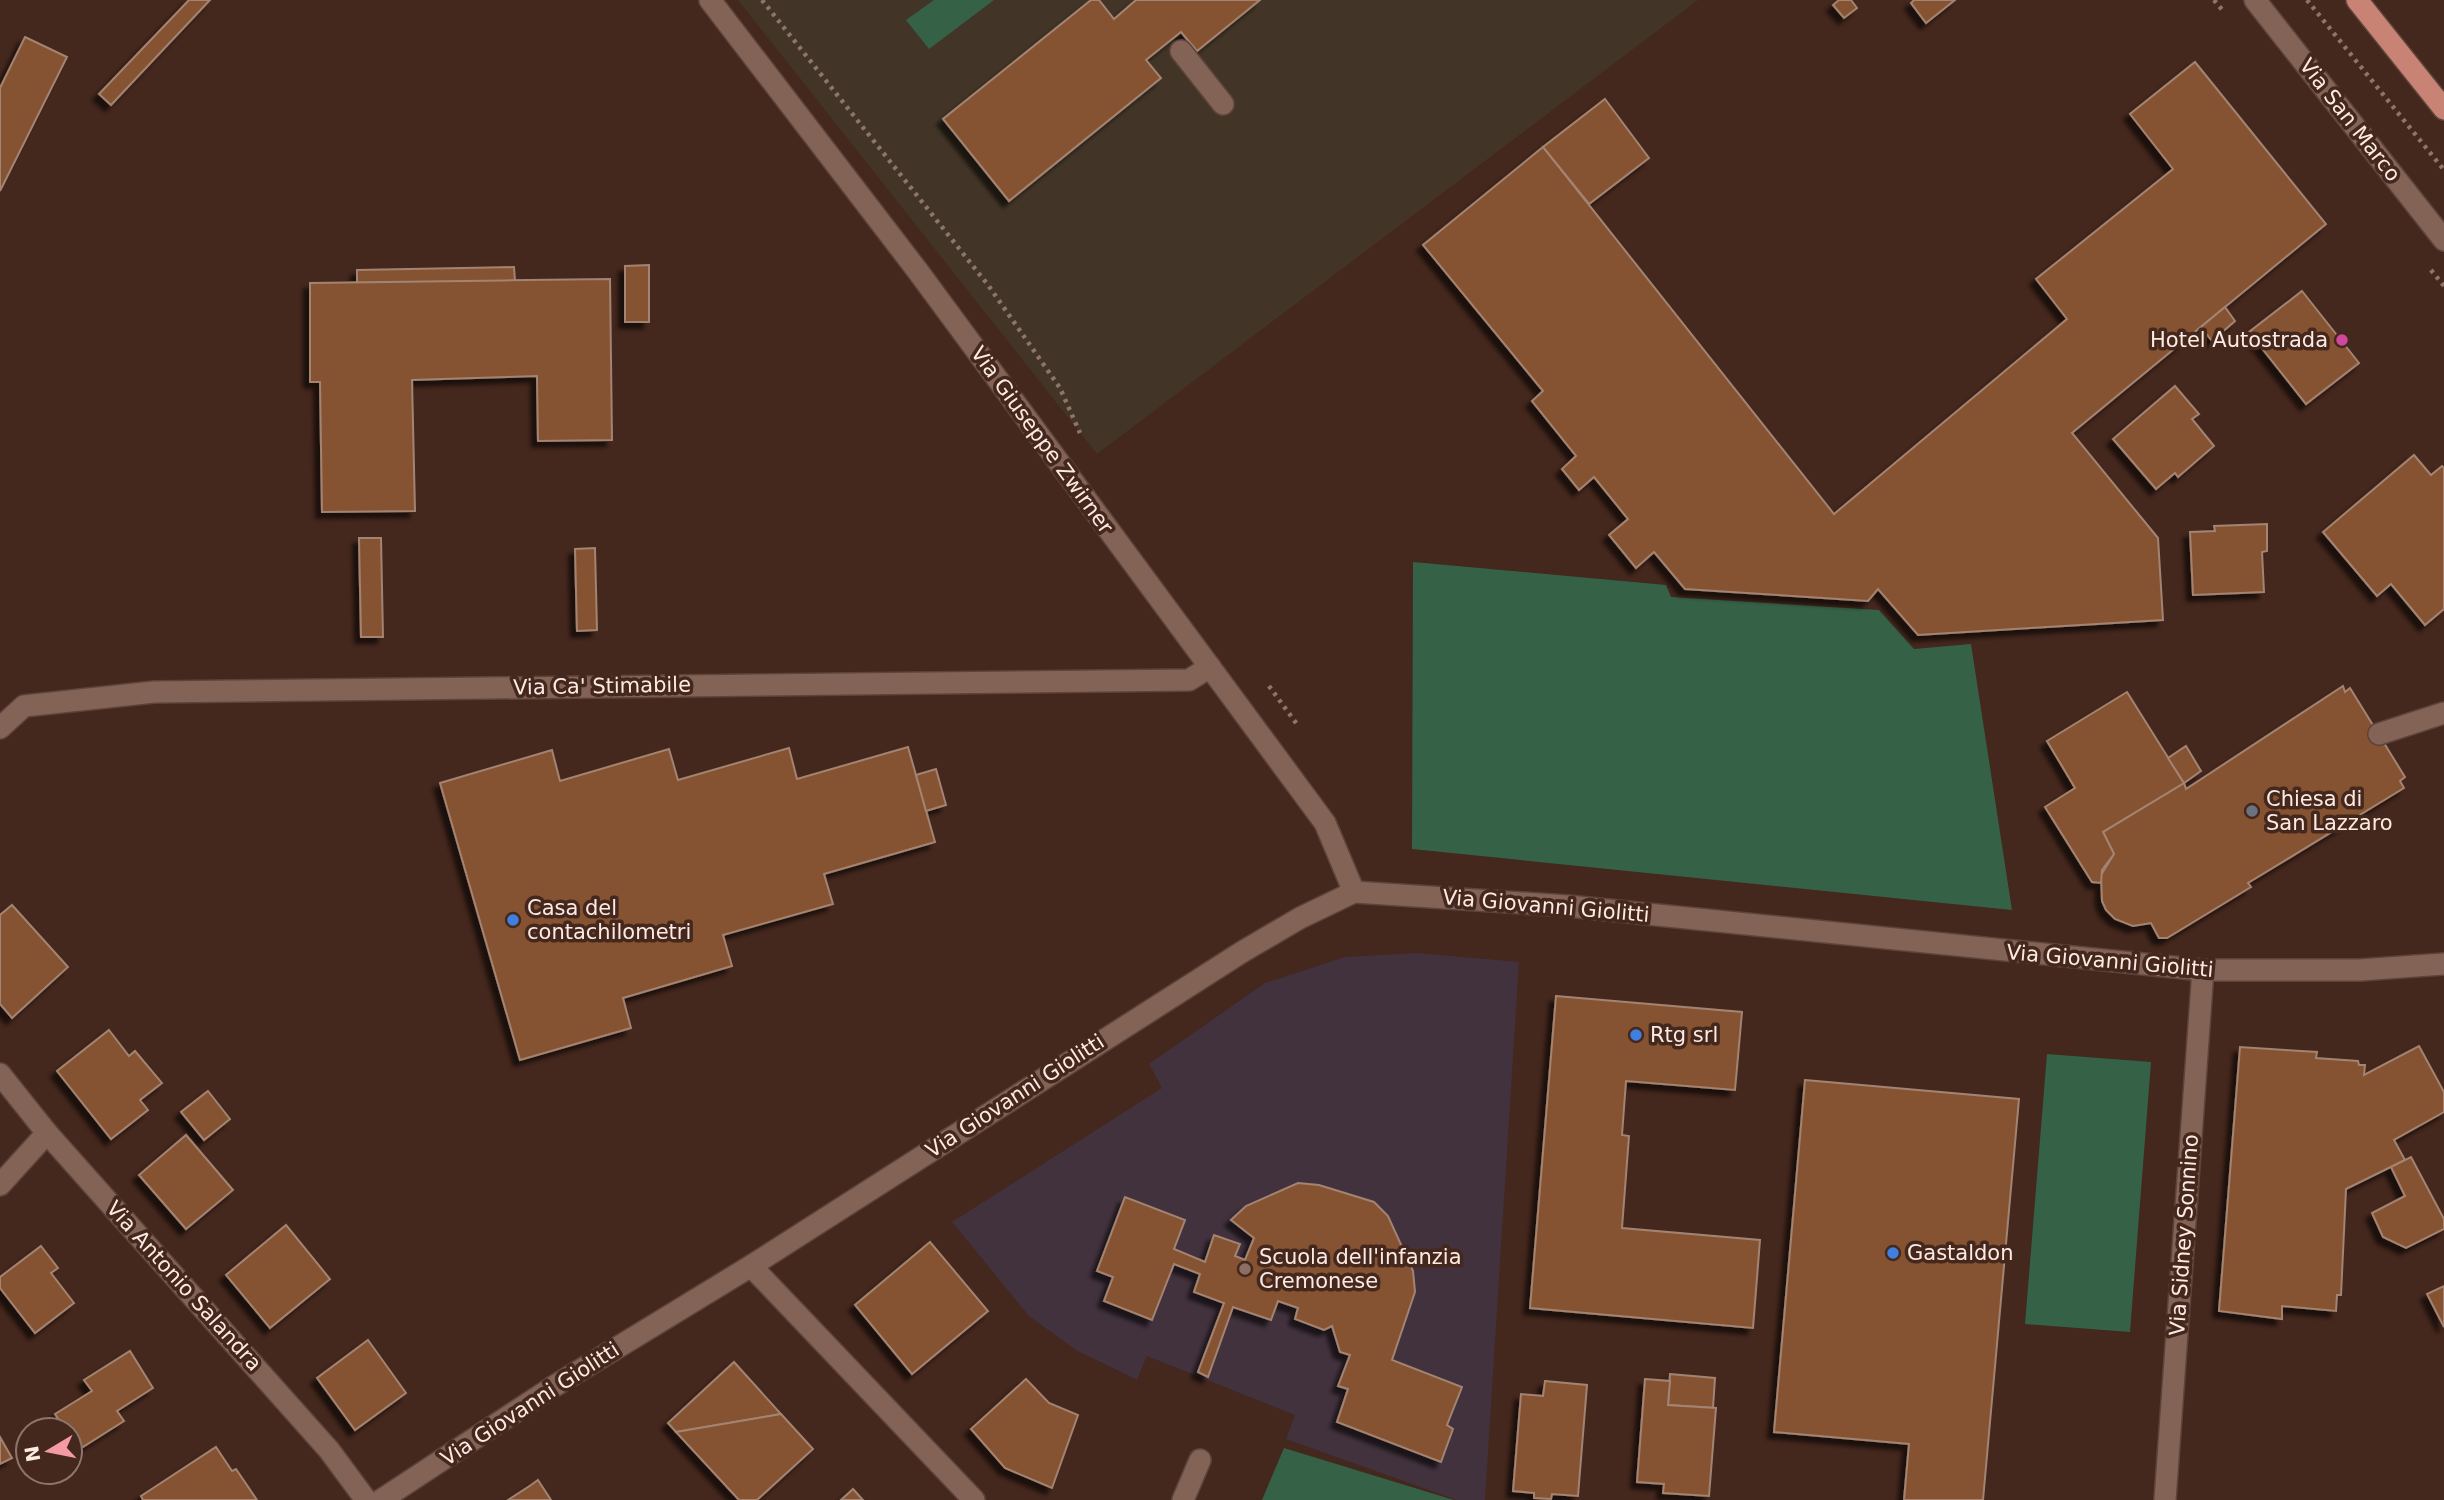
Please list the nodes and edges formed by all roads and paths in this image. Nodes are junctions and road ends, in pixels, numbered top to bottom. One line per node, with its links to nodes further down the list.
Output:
1 (710, 0): 12 (street, Via Giuseppe Zwirner)
2 (762, 0): 11 (path)
3 (2255, 0): 10 (street, Via San Marco)
4 (2307, 0): 9 (path)
5 (2357, 0): 8 (main road)
6 (1181, 51): 7 (street)
7 (1223, 104)
8 (2444, 109)
9 (2444, 170)
10 (2444, 240)
11 (1086, 444)
12 (1210, 667): 15 (street, Via Ca' Stimabile); 18 (street, Via Giuseppe Zwirner)
13 (1268, 685): 17 (path)
14 (2444, 713): 16 (street)
15 (0, 728)
16 (2379, 734)
17 (1306, 738)
18 (1354, 892): 20 (street, Via Giovanni Giolitti); 24 (street, Via Giovanni Giolitti)
19 (2444, 964): 20 (street, Via Giovanni Giolitti)
20 (2203, 970): 30 (street, Via Sidney Sonnino)
21 (0, 1074): 22 (street, Via Antonio Salandra)
22 (47, 1133): 23 (street); 26 (street, Via Antonio Salandra)
23 (0, 1185)
24 (751, 1266): 27 (street, Via Giovanni Giolitti); 28 (street)
25 (1200, 1460): 29 (street)
26 (366, 1500)
27 (381, 1500)
28 (974, 1500)
29 (1184, 1500)
30 (2165, 1500)

